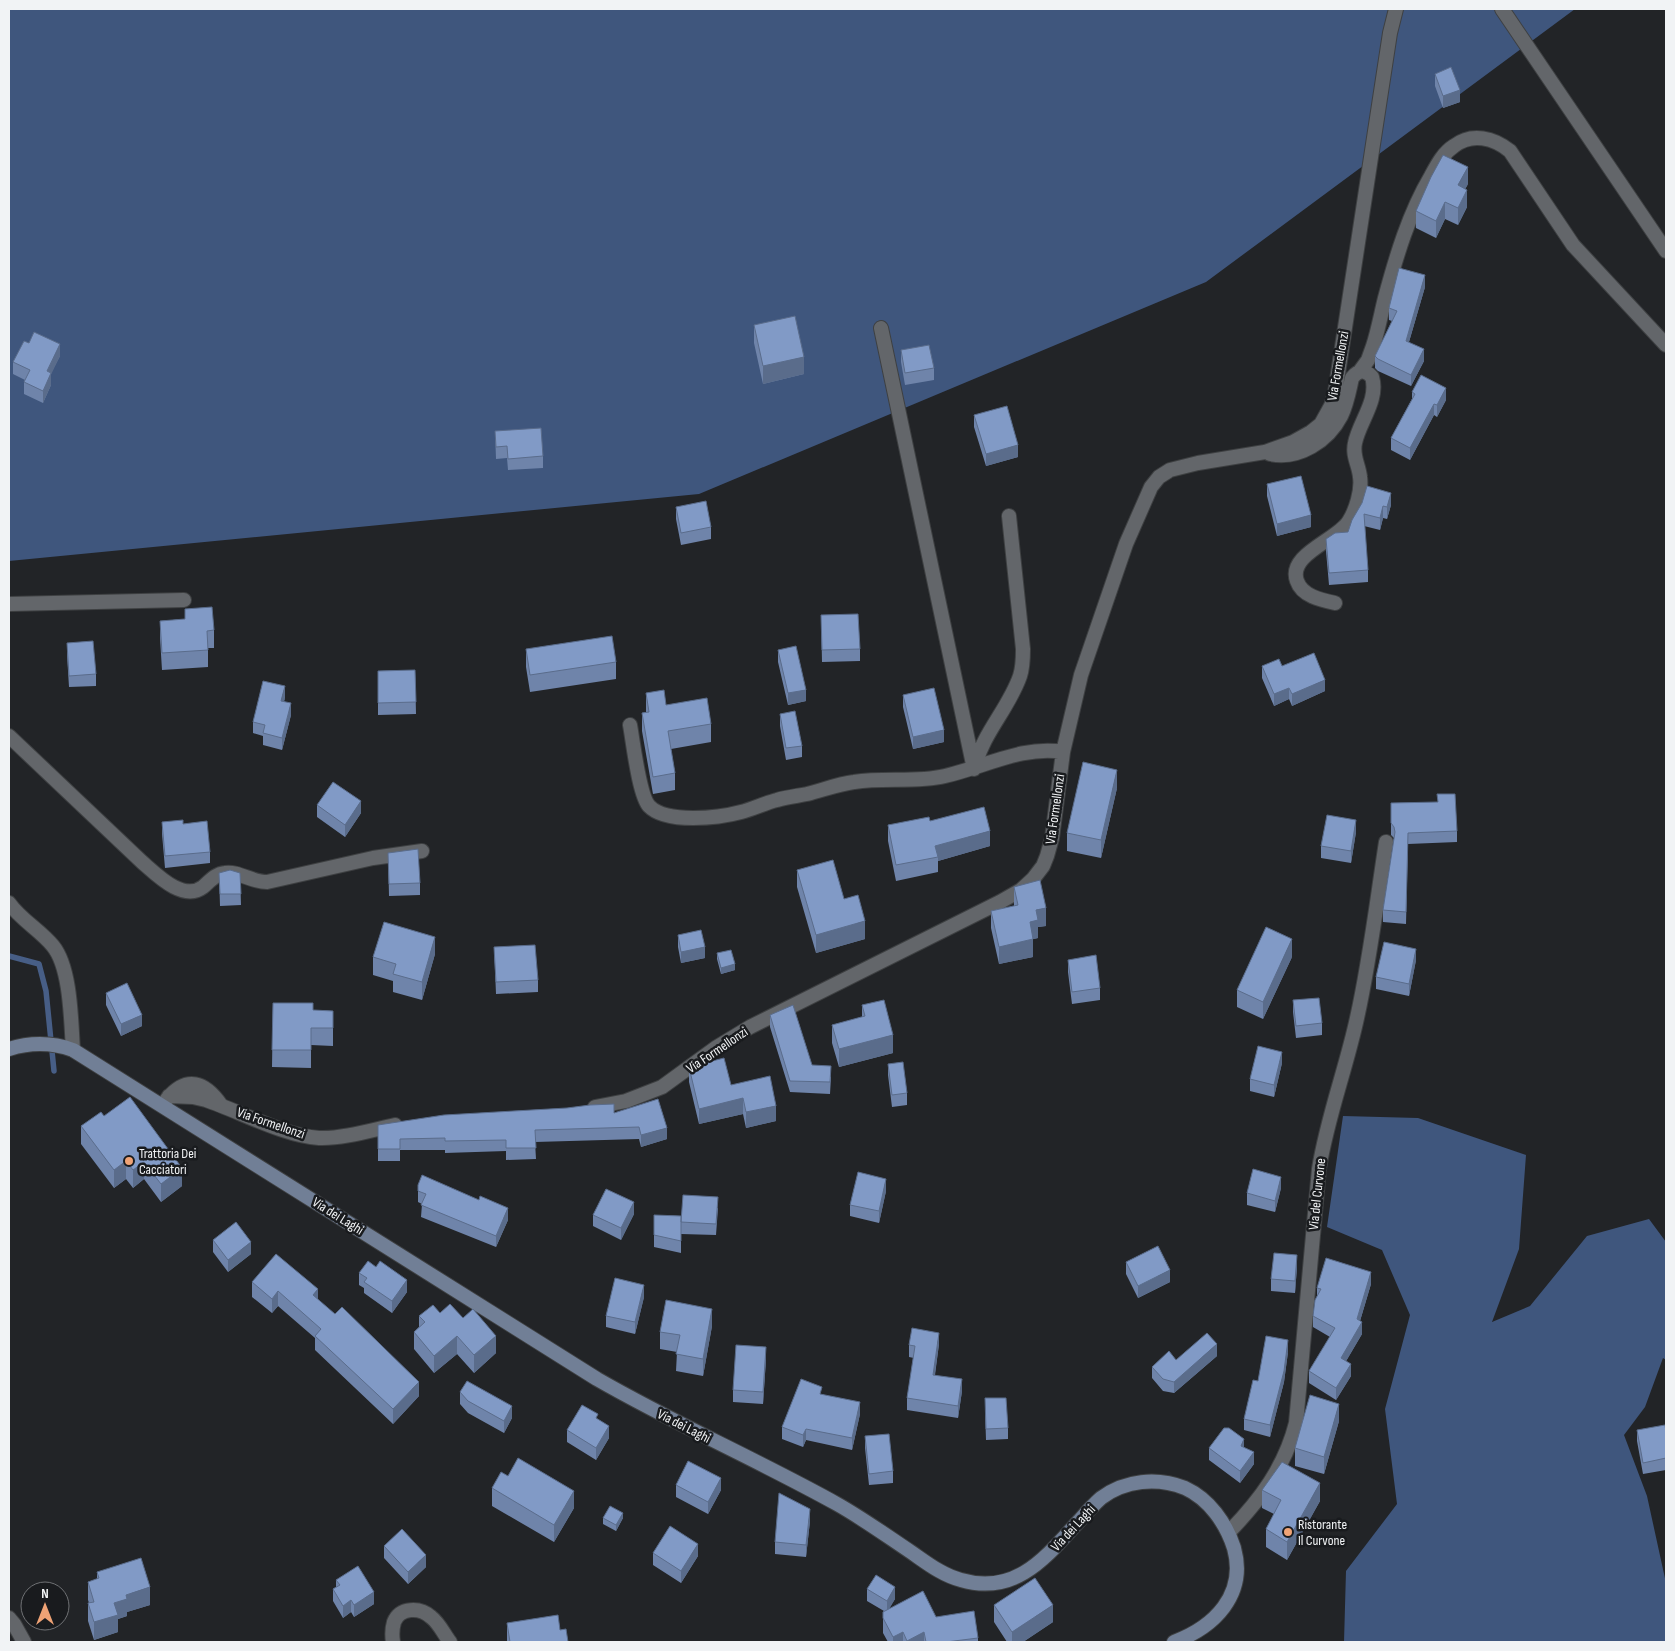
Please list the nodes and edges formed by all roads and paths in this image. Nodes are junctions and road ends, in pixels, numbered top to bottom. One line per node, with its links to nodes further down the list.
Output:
1 (1396, 9): 7 (street, Via Formellonzi)
2 (1502, 9): 3 (street)
3 (1666, 251)
4 (881, 328): 15 (street)
5 (1666, 345): 6 (street)
6 (1360, 371): 7 (street); 10 (street)
7 (1265, 452): 14 (street, Via Formellonzi)
8 (1009, 516): 15 (street)
9 (184, 600): 11 (street)
10 (1335, 603)
11 (9, 604)
12 (630, 725): 15 (street)
13 (9, 736): 17 (street)
14 (1063, 752): 15 (street); 22 (street, Via Formellonzi)
15 (974, 769)
16 (1386, 842): 24 (street, Via del Curvone)
17 (422, 851)
18 (9, 903): 20 (street)
19 (9, 1049): 20 (main road, Via dei Laghi)
20 (73, 1050): 21 (main road, Via dei Laghi)
21 (165, 1101): 23 (street, Via Formellonzi); 24 (main road, Via dei Laghi)
22 (579, 1110)
23 (410, 1123)
24 (1229, 1532): 29 (main road, Via dei Laghi)
25 (9, 1618): 26 (street)
26 (24, 1642)
27 (393, 1642): 28 (street)
28 (450, 1642)
29 (1174, 1642)

